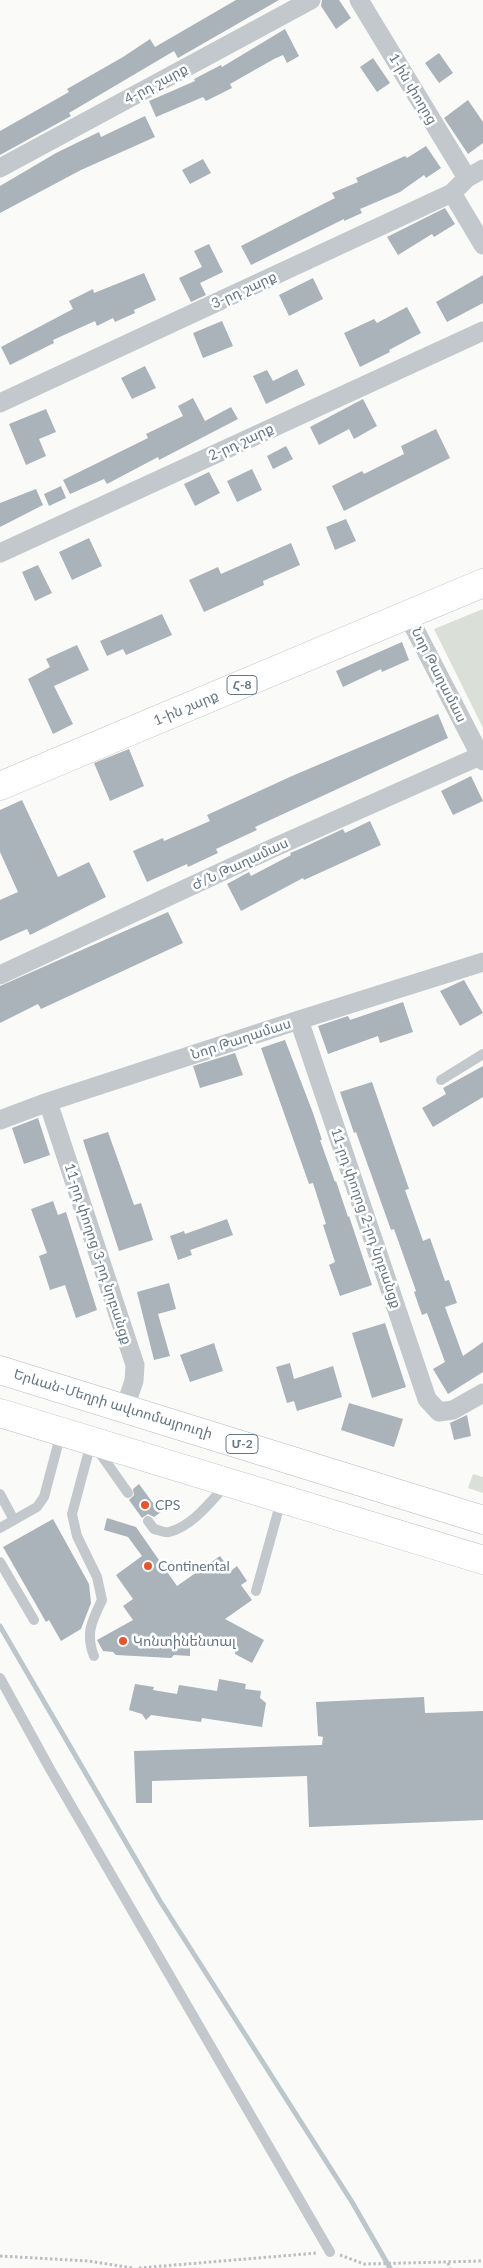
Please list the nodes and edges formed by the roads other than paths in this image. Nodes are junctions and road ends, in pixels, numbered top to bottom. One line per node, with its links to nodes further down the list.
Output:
1 (311, 0): 3 (street, 4-րդ շարք)
2 (359, 0): 4 (street, 1-ին փողոց)
3 (0, 168)
4 (475, 174): 5 (street, 3-րդ շարք)
5 (452, 193): 6 (street); 8 (street, 3-րդ շարք)
6 (483, 245)
7 (483, 332): 9 (street, 2-րդ շարք)
8 (0, 403)
9 (0, 553)
10 (483, 583): 11 (main road, 1-ին շարք / Հ-8)
11 (408, 616): 12 (street, Նոր Թաղամաս); 13 (main road, 1-ին շարք / Հ-8)
12 (482, 758): 15 (street, Ժ/Ն Թաղամաս)
13 (0, 786)
14 (480, 968): 16 (street, Նոր Թաղամաս)
15 (0, 975)
16 (299, 1020): 19 (street, Նոր Թաղամաս); 22 (street, 11-րդ փողոց 2-րդ նրբանցք)
17 (483, 1054): 18 (lane)
18 (440, 1080)
19 (48, 1102): 20 (street, Նոր Թաղամաս); 23 (street, 11-րդ փողոց 3-րդ նրբանցք)
20 (0, 1120)
21 (0, 1370): 23 (main road, Երևան-Մեղրի ավտոմայրուղի / Մ-2)
22 (483, 1393)
23 (125, 1407): 32 (main road, Երևան-Մեղրի ավտոմայրուղի / Մ-2)
24 (0, 1413): 25 (main road)
25 (62, 1432): 26 (main road); 31 (lane)
26 (92, 1442): 27 (main road); 28 (lane); 39 (lane)
27 (228, 1483): 30 (main road); 33 (lane)
28 (128, 1493)
29 (0, 1494): 31 (lane)
30 (281, 1499): 35 (main road); 37 (lane)
31 (14, 1520): 34 (lane)
32 (483, 1520)
33 (148, 1521)
34 (0, 1528)
35 (483, 1560)
36 (0, 1562): 38 (lane)
37 (256, 1591)
38 (34, 1620)
39 (94, 1656)
40 (0, 1678): 41 (lane)
41 (330, 2252)

